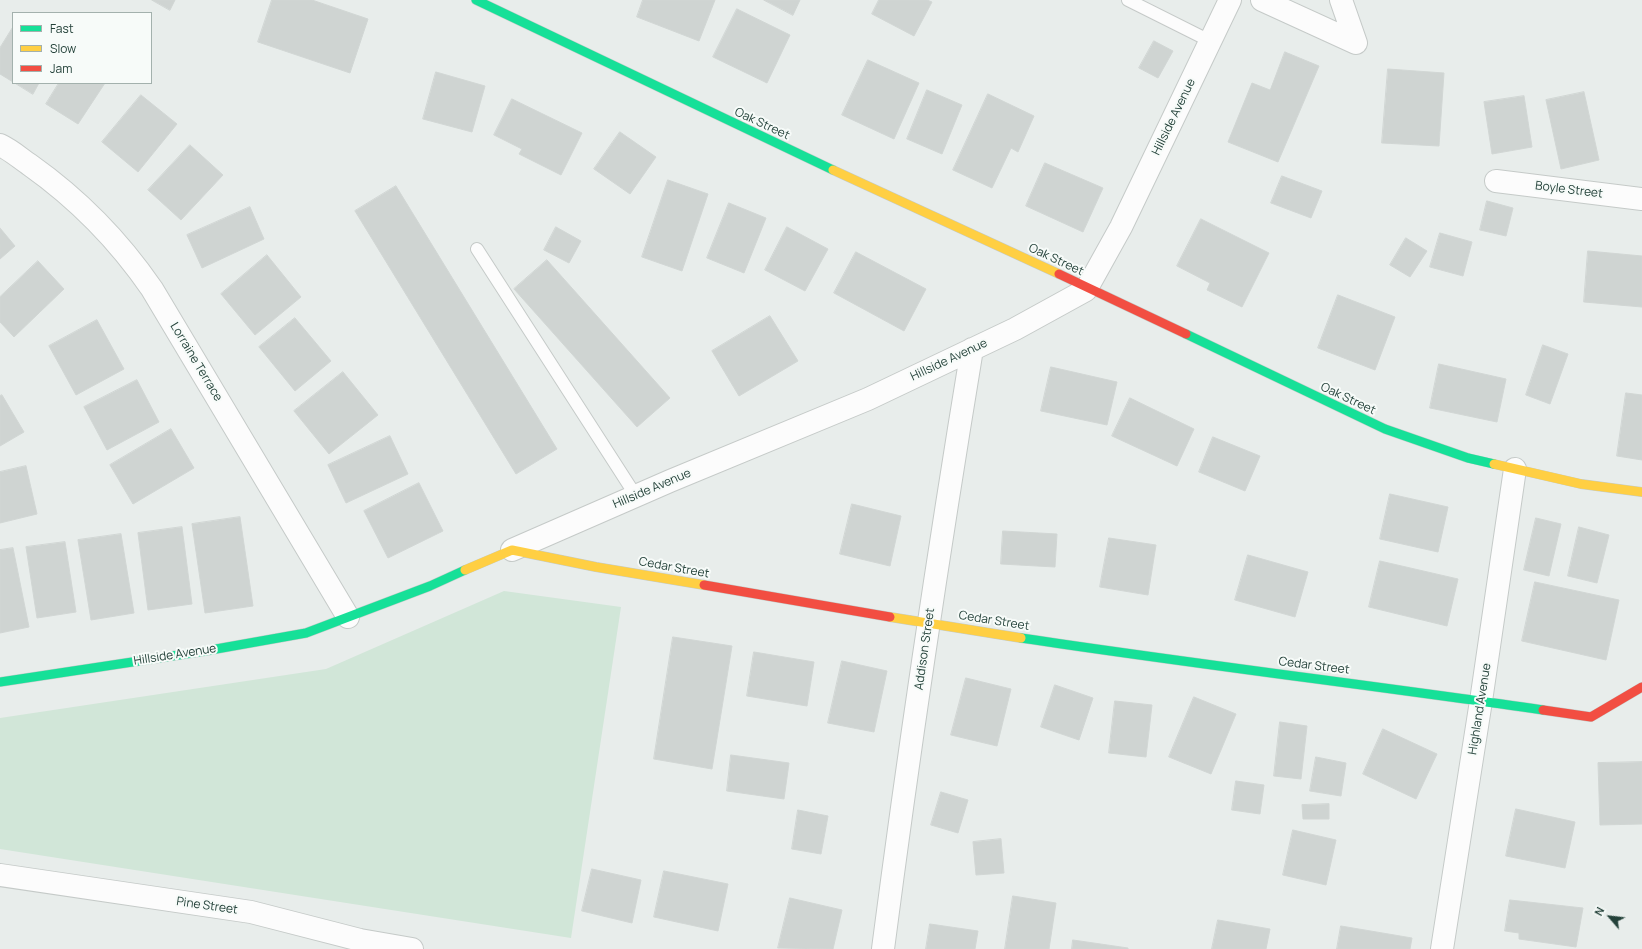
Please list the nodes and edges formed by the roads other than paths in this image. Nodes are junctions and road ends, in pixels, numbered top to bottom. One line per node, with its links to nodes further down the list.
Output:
1 (476, 0): 11 (street, Oak Street)
2 (1128, 0): 6 (lane)
3 (1230, 0): 6 (street, Hillside Avenue)
4 (1262, 0): 5 (street)
5 (1341, 0)
6 (1210, 41): 11 (street, Hillside Avenue)
7 (0, 145): 17 (street, Lorraine Terrace)
8 (1496, 182): 9 (street, Boyle Street)
9 (1642, 198)
10 (477, 249): 15 (lane)
11 (1087, 287): 12 (street, Hillside Avenue); 13 (street, Oak Street)
12 (972, 349): 15 (street, Hillside Avenue); 18 (street, Addison Street)
13 (1515, 469): 14 (street, Oak Street); 21 (street, Highland Avenue)
14 (1642, 492)
15 (636, 496): 16 (street, Hillside Avenue)
16 (512, 550): 17 (street); 18 (street, Cedar Street)
17 (348, 617): 19 (street, Hillside Avenue)
18 (929, 624): 21 (street, Cedar Street); 24 (street, Addison Street)
19 (0, 682)
20 (1642, 687): 21 (street, Cedar Street)
21 (1481, 701): 25 (street, Highland Avenue)
22 (0, 875): 23 (street, Pine Street)
23 (412, 949)
24 (883, 949)
25 (1442, 949)

